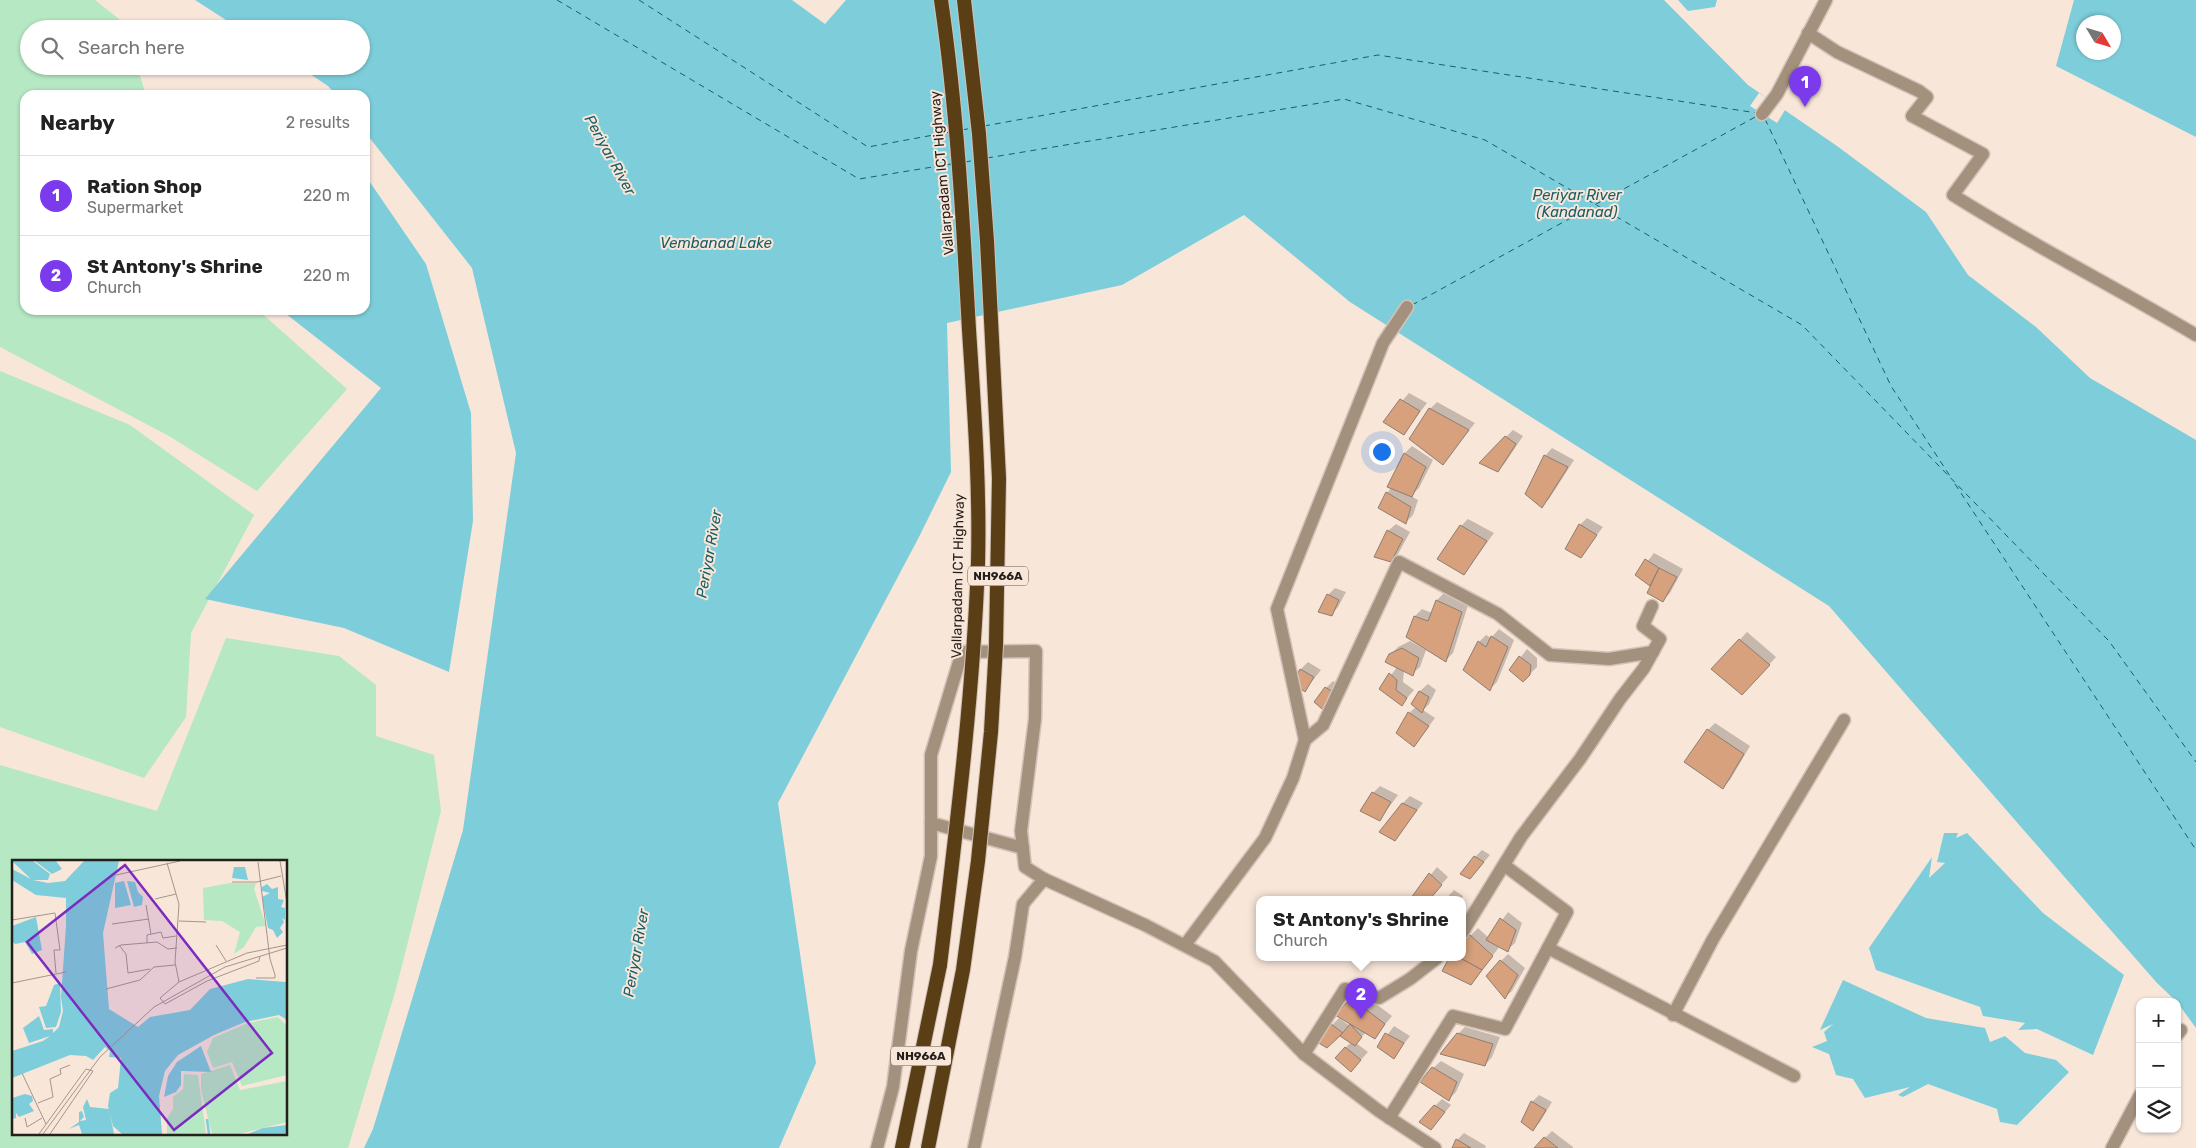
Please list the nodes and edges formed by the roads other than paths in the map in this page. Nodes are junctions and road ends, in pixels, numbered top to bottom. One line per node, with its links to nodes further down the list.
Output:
1 (941, 0): 26 (highway, Vallarpadam ICT Highway / NH966A, bridge)
2 (964, 0): 27 (highway, NH966A, bridge)
3 (1826, 0): 4 (street)
4 (1808, 33): 5 (street); 7 (street)
5 (1762, 114)
6 (1406, 307): 11 (street)
7 (2196, 335)
8 (1652, 606): 9 (street)
9 (1653, 652): 11 (street); 14 (street)
10 (1844, 720): 20 (street)
11 (1305, 740): 17 (street)
12 (931, 823): 13 (street); 13 (street); 25 (street)
13 (1023, 848): 15 (street)
14 (1504, 865): 16 (street); 18 (street)
15 (1044, 879): 17 (street); 28 (street)
16 (1466, 927)
17 (1186, 945): 21 (street)
18 (1548, 948): 20 (street); 24 (street)
19 (1433, 961): 21 (street)
20 (1673, 1015): 22 (street)
21 (1304, 1054): 24 (street)
22 (1794, 1076)
23 (2136, 1103): 30 (street)
24 (1389, 1118): 29 (street)
25 (877, 1148)
26 (902, 1148)
27 (928, 1148)
28 (974, 1148)
29 (1435, 1148)
30 (2112, 1148)

